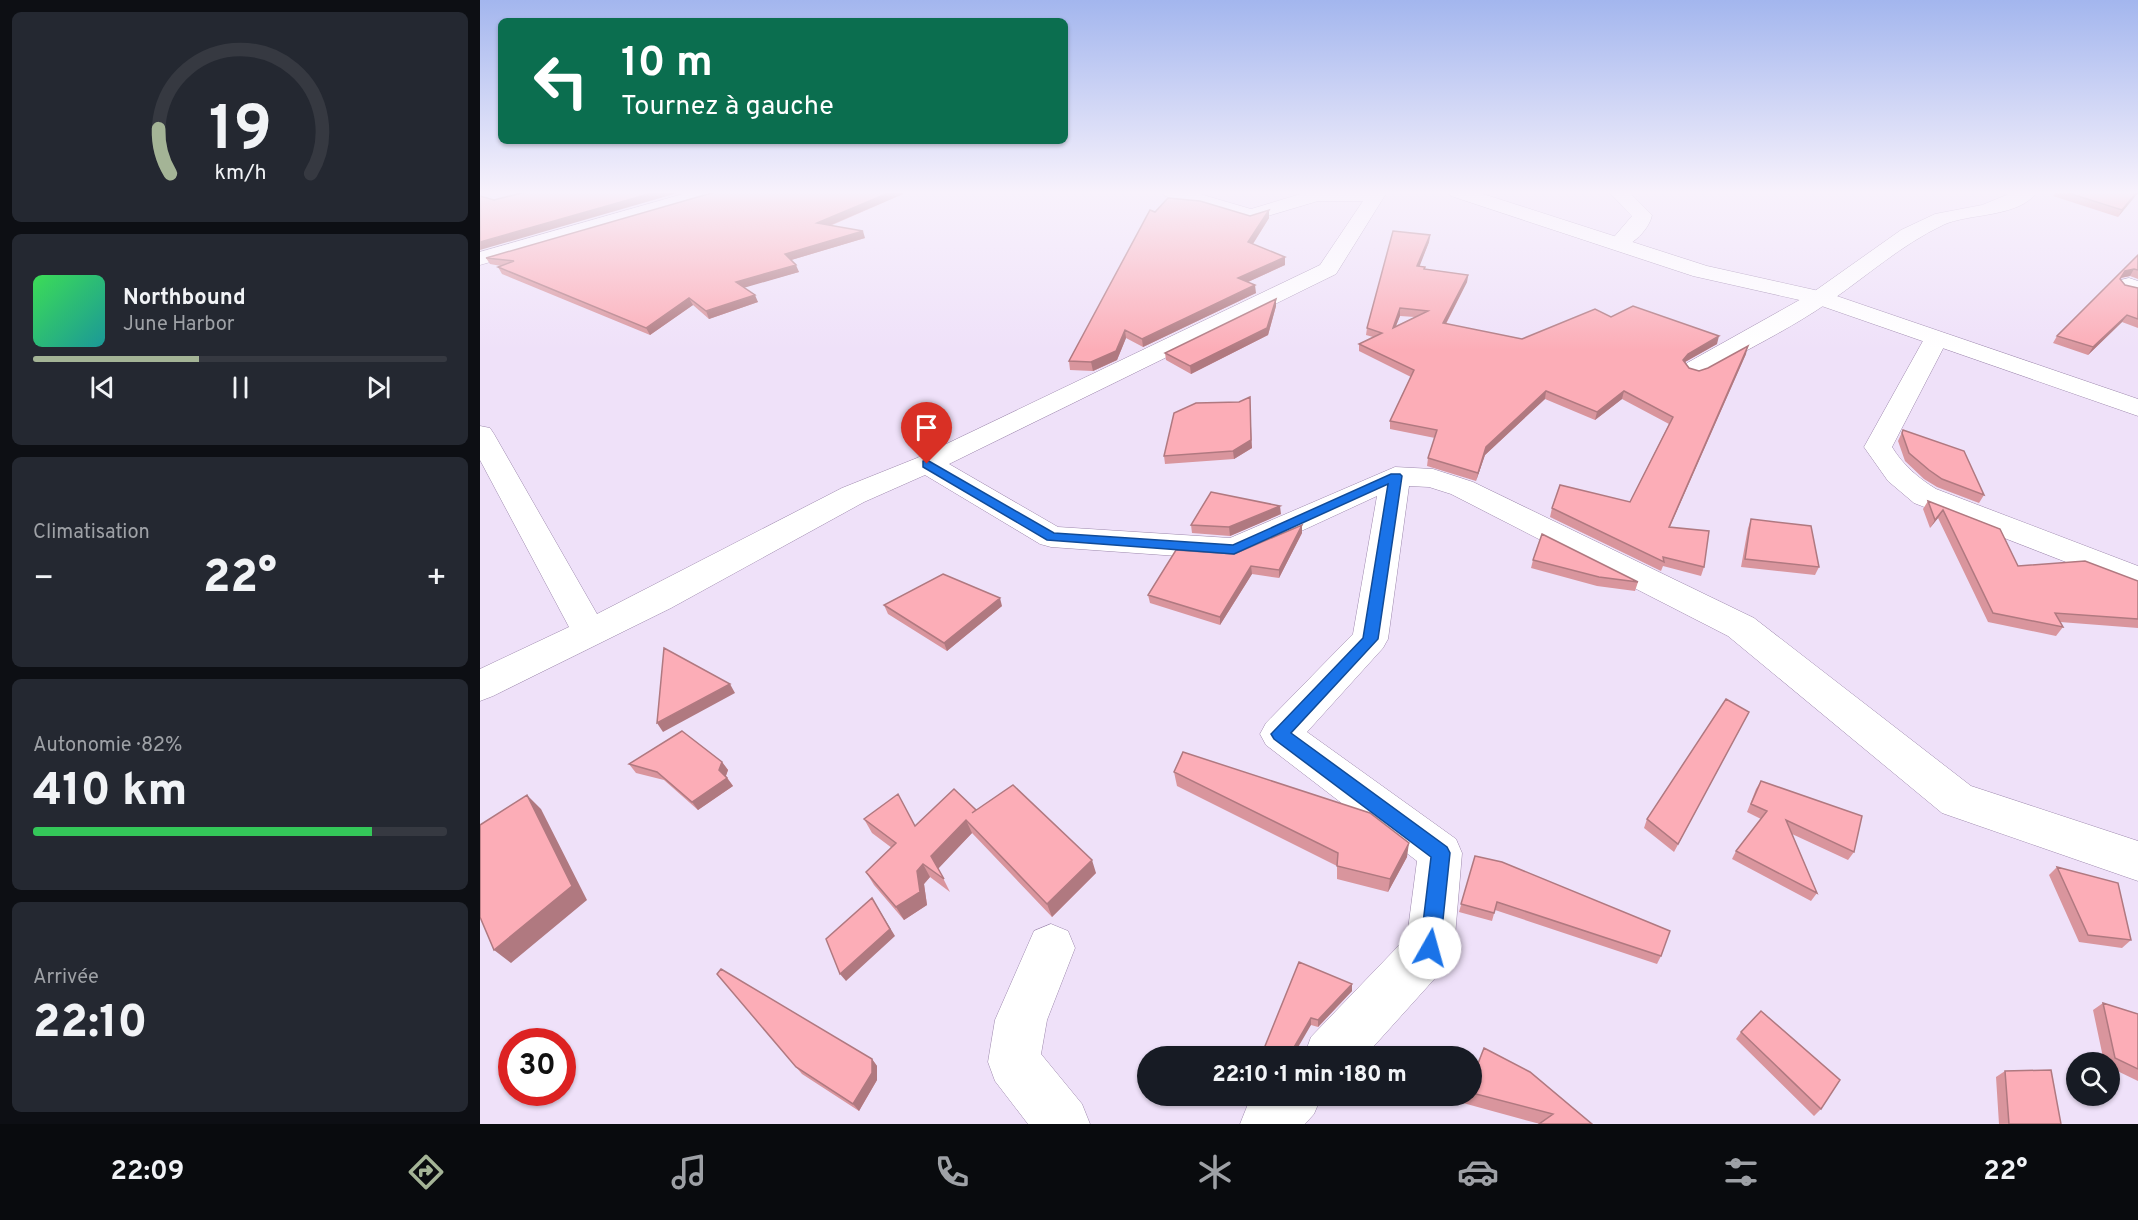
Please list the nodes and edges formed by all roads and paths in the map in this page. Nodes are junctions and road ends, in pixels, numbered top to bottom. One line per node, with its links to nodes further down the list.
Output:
1 (530, 244): 5 (street)
2 (1344, 244): 11 (street)
3 (1619, 244): 6 (street)
4 (1894, 244): 6 (street)
5 (480, 259)
6 (1820, 298): 7 (street); 8 (street)
7 (1936, 339): 9 (street); 13 (street)
8 (1696, 368)
9 (2138, 408)
10 (480, 434): 14 (street)
11 (927, 464): 12 (street); 14 (street)
12 (1395, 476): 16 (street); 18 (street)
13 (2138, 579)
14 (590, 633): 15 (street)
15 (480, 686)
16 (2138, 861)
17 (1051, 948): 20 (street)
18 (1339, 1046)
19 (1285, 1106): 21 (street)
20 (1062, 1124)
21 (1268, 1124)

